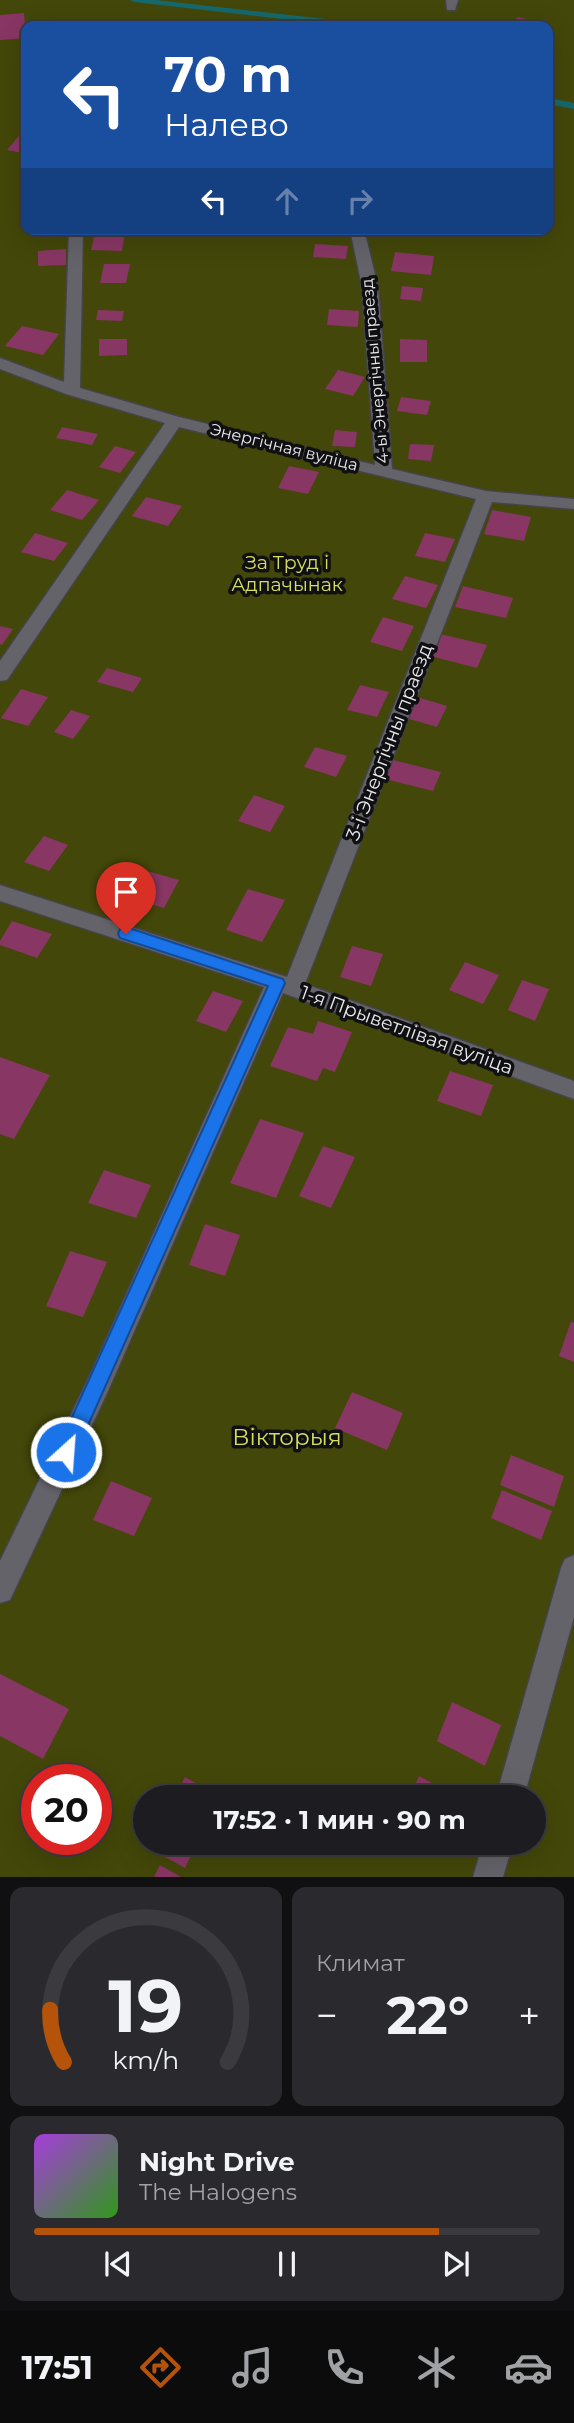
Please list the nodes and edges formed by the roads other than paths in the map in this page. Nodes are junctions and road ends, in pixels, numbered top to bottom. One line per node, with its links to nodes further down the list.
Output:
1 (76, 235): 4 (lane)
2 (358, 235): 6 (lane, 4-ы Энергічны праезд)
3 (0, 363): 4 (lane, Энергічная вуліца)
4 (72, 391): 5 (lane, Энергічная вуліца)
5 (175, 421): 6 (lane, Энергічная вуліца); 9 (lane)
6 (384, 472): 7 (lane, Энергічная вуліца)
7 (486, 496): 8 (lane, Энергічная вуліца); 11 (lane, 3-і Энергічны праезд)
8 (574, 504)
9 (0, 675)
10 (0, 892): 11 (lane, 1-я Прыветлівая вуліца)
11 (285, 986): 12 (lane, 1-я Прыветлівая вуліца); 14 (lane, 3-і Энергічны праезд)
12 (574, 1090)
13 (574, 1568): 15 (lane)
14 (0, 1590)
15 (513, 1785)
16 (494, 1855): 17 (lane)
17 (488, 1877)

